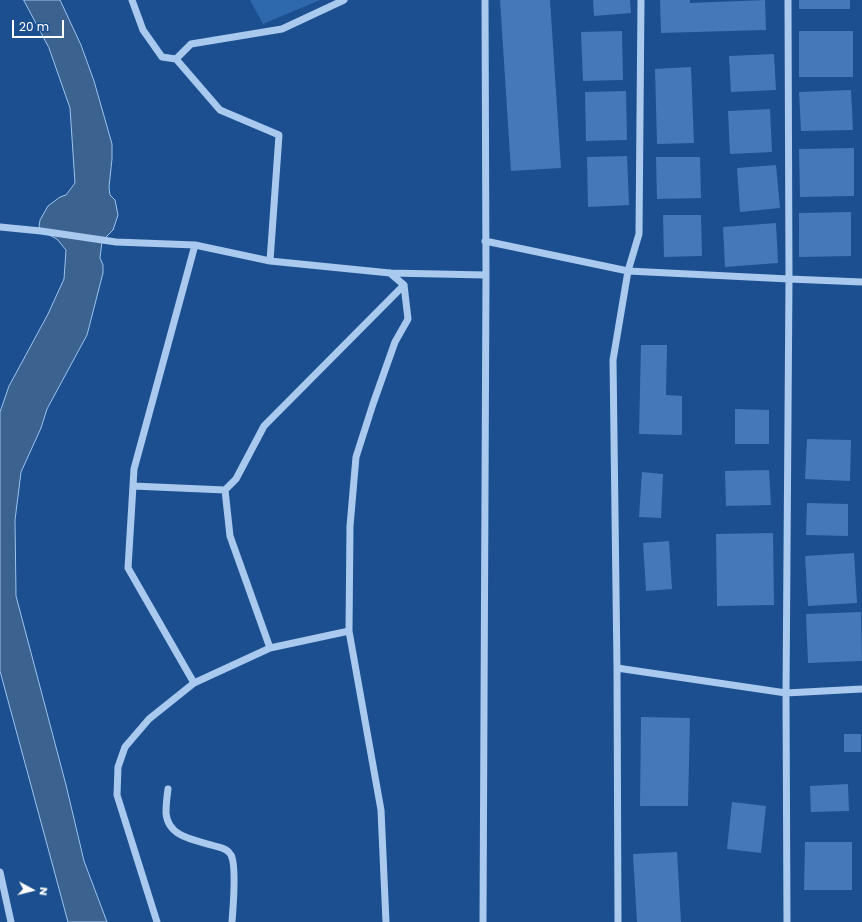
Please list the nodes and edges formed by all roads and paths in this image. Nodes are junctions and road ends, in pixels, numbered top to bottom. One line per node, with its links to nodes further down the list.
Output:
1 (132, 0): 6 (street)
2 (344, 0): 6 (street)
3 (485, 0): 8 (street)
4 (641, 0): 11 (street)
5 (788, 0): 14 (street)
6 (176, 58): 10 (street)
7 (0, 227): 9 (street)
8 (486, 242): 11 (street); 13 (street)
9 (195, 245): 10 (street); 17 (street)
10 (270, 260): 12 (street)
11 (628, 271): 14 (street); 21 (street)
12 (390, 273): 13 (street); 16 (street)
13 (486, 275): 31 (street)
14 (789, 280): 15 (street); 24 (street)
15 (862, 282)
16 (404, 286): 18 (street); 19 (street)
17 (133, 486): 18 (street); 22 (street)
18 (225, 490): 20 (street)
19 (349, 631): 20 (street); 30 (street)
20 (270, 648): 22 (street)
21 (617, 668): 24 (street); 32 (street)
22 (194, 683): 28 (street)
23 (862, 689): 24 (street)
24 (786, 693): 33 (street)
25 (168, 788): 29 (street)
26 (0, 872): 27 (street)
27 (12, 922)
28 (157, 922)
29 (232, 922)
30 (386, 922)
31 (483, 922)
32 (618, 922)
33 (787, 922)

